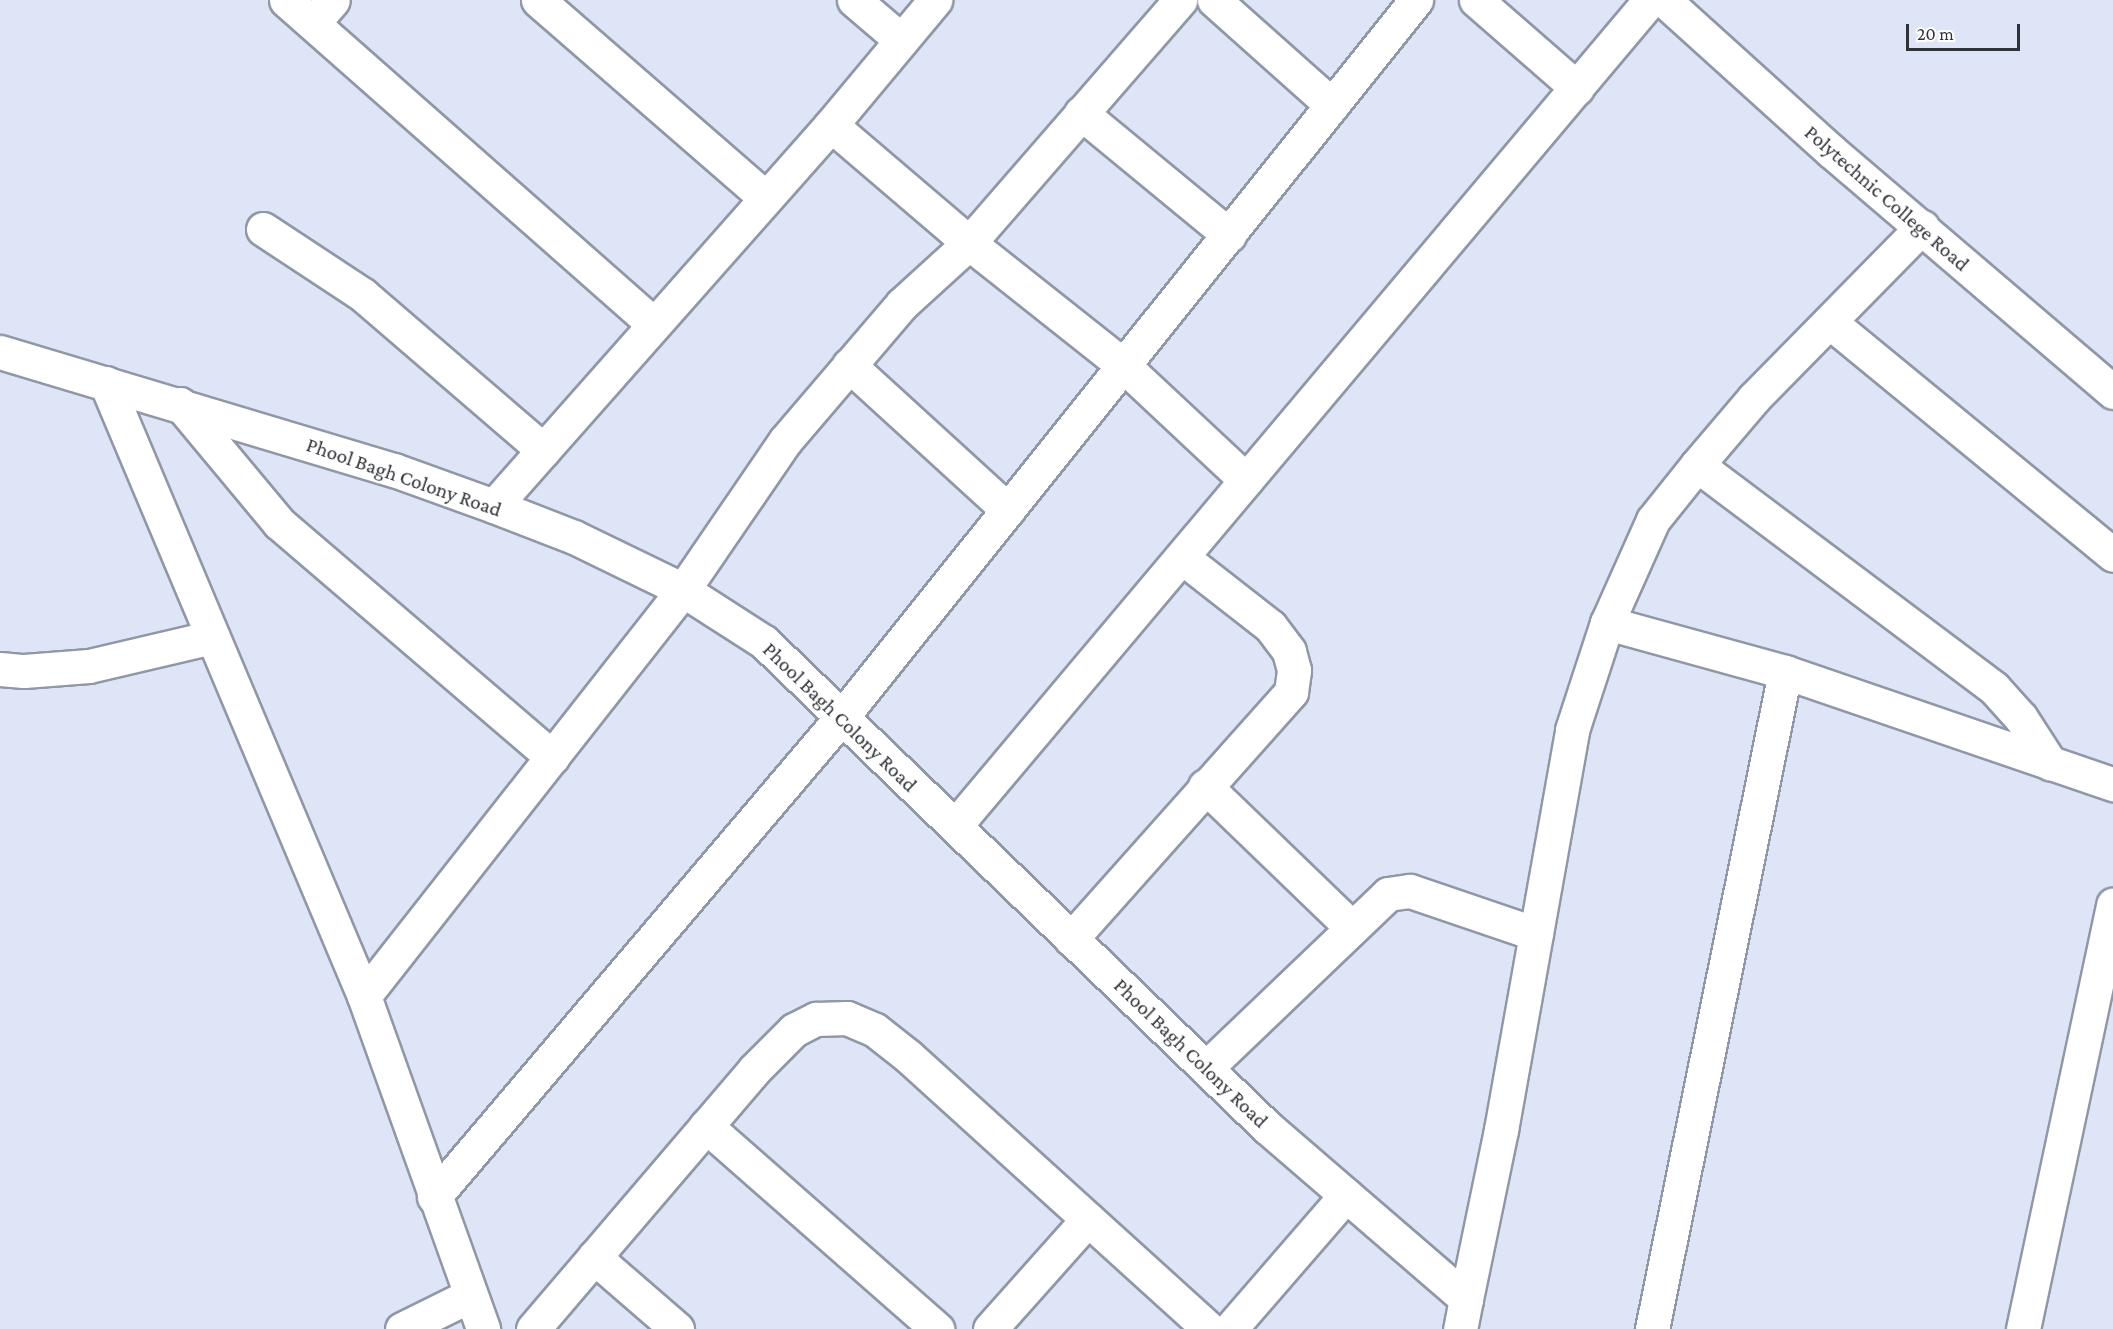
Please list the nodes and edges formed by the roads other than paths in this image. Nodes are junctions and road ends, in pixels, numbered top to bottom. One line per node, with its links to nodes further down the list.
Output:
1 (286, 0): 11 (street)
2 (854, 0): 12 (street)
3 (935, 0): 12 (street)
4 (1180, 0): 15 (street)
5 (1214, 0): 14 (street)
6 (1416, 0): 14 (street)
7 (1476, 0): 13 (street)
8 (1650, 0): 13 (street)
9 (1664, 0): 18 (street, Polytechnic College Road)
10 (550, 4): 17 (street)
11 (323, 12): 23 (street)
12 (901, 40): 16 (street)
13 (1576, 88): 32 (street)
14 (1332, 105): 20 (street)
15 (1080, 113): 20 (street); 21 (street)
16 (831, 125): 17 (street); 21 (street)
17 (766, 198): 23 (street)
18 (1922, 227): 22 (street); 28 (street, Polytechnic College Road)
19 (263, 229): 30 (street)
20 (1229, 235): 26 (street)
21 (969, 243): 25 (street); 26 (street)
22 (1831, 323): 31 (street); 35 (street)
23 (654, 324): 30 (street)
24 (0, 352): 27 (street, Phool Bagh Colony Road)
25 (849, 365): 34 (street); 37 (street)
26 (1124, 366): 32 (street); 34 (street)
27 (106, 383): 29 (street, Phool Bagh Colony Road); 39 (street)
28 (2113, 392)
29 (180, 405): 33 (street, Phool Bagh Colony Road); 43 (street)
30 (543, 450): 33 (street)
31 (1697, 465): 38 (street); 44 (street)
32 (1246, 480): 36 (street)
33 (494, 506): 37 (street, Phool Bagh Colony Road)
34 (1008, 510): 42 (street)
35 (2113, 555)
36 (1183, 558): 46 (street); 47 (street)
37 (683, 590): 42 (street, Phool Bagh Colony Road); 43 (street)
38 (1607, 622): 41 (street); 50 (street)
39 (213, 637): 40 (street); 52 (street)
40 (0, 669)
41 (1785, 672): 44 (street); 69 (street)
42 (841, 718): 47 (street, Phool Bagh Colony Road); 56 (street)
43 (552, 757): 52 (street)
44 (2050, 763): 45 (street)
45 (2113, 784)
46 (1206, 786): 49 (street); 51 (street)
47 (955, 826): 51 (street, Phool Bagh Colony Road)
48 (2113, 904): 70 (street)
49 (1351, 927): 50 (street); 53 (street)
50 (1536, 934): 60 (street)
51 (1071, 939): 53 (street, Phool Bagh Colony Road)
52 (364, 996): 56 (street)
53 (1206, 1068): 55 (street, Phool Bagh Colony Road)
54 (706, 1126): 57 (street); 58 (street); 65 (street)
55 (1346, 1195): 60 (street, Phool Bagh Colony Road); 68 (street)
56 (434, 1197): 59 (street)
57 (1088, 1219): 66 (street); 67 (street)
58 (594, 1257): 63 (street); 64 (street)
59 (470, 1296): 61 (street); 62 (street)
60 (1463, 1314)
61 (402, 1329)
62 (483, 1329)
63 (533, 1329)
64 (677, 1329)
65 (937, 1329)
66 (990, 1329)
67 (1209, 1329)
68 (1230, 1329)
69 (1653, 1329)
70 (2023, 1329)

